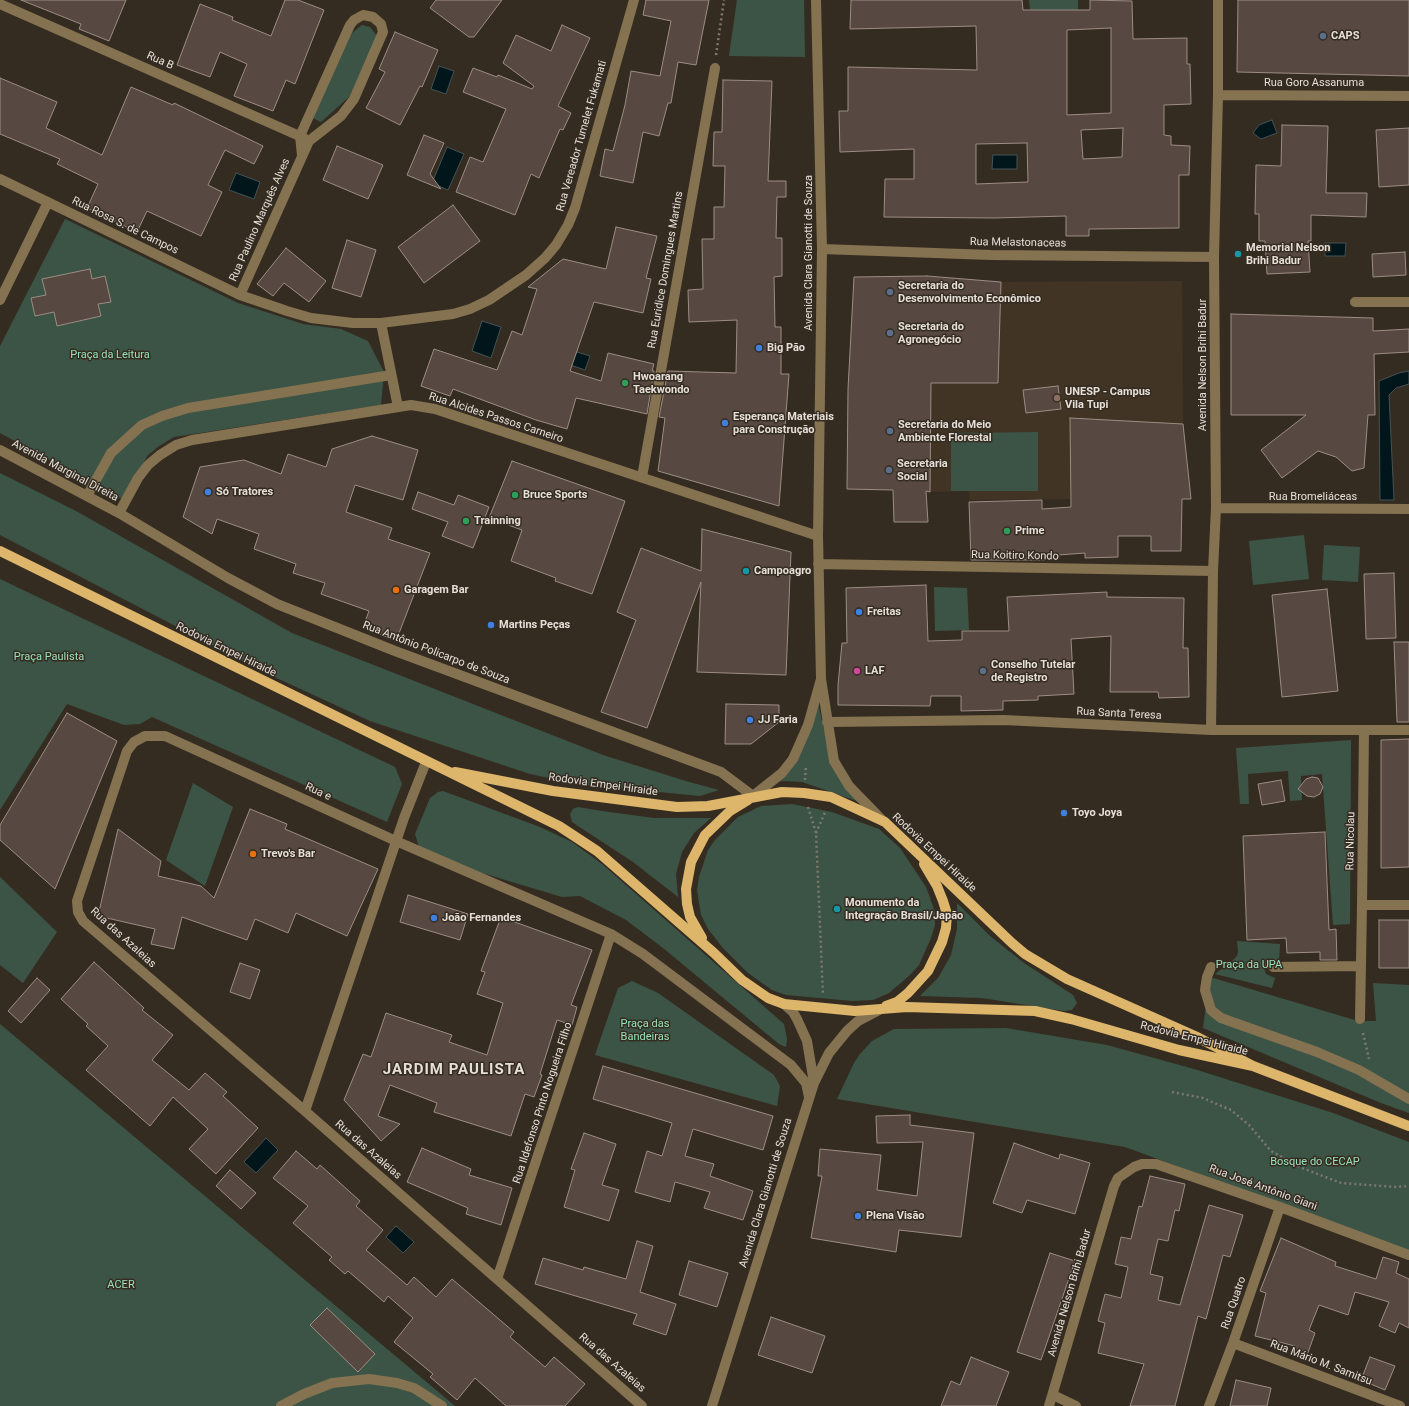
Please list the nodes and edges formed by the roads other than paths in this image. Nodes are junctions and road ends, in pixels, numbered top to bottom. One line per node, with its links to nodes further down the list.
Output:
1 (634, 0): 19 (street, Rua Vereador Tumelet Fukamati)
2 (816, 0): 13 (street, Avenida Clara Gianotti de Souza)
3 (1218, 0): 6 (street, Avenida Nelson Brihi Badur)
4 (0, 4): 8 (street, Rua B)
5 (714, 68): 23 (street, Rua Euridice Domingues Martins)
6 (1218, 94): 7 (street, Rua Goro Assanuma); 14 (street, Avenida Nelson Brihi Badur)
7 (1409, 96)
8 (300, 136): 9 (street, Rua B); 9 (street, Rua Paulino Marquês Alves); 10 (street, Rua Paulino Marquês Alves)
9 (309, 141): 10 (street, Rua Paulino Marquês Alves)
10 (302, 155): 15 (street, Rua Paulino Marquês Alves)
11 (0, 179): 12 (street, Rua Rosa S. de Campos)
12 (48, 202): 15 (street, Rua Rosa S. de Campos); 16 (street)
13 (822, 249): 14 (street, Rua Melastonaceas); 28 (street, Avenida Clara Gianotti de Souza)
14 (1214, 257): 25 (street, Avenida Nelson Brihi Badur)
15 (240, 295): 19 (street, Rua Vereador Tumelet Fukamati)
16 (0, 300)
17 (1354, 302): 18 (street)
18 (1409, 302)
19 (381, 323): 20 (street)
20 (392, 375): 21 (street); 24 (street)
21 (398, 407): 23 (street, Rua Alcides Passos Carneiro); 27 (street, Rua Alcides Passos Carneiro)
22 (0, 450): 24 (street, Avenida Marginal Direita)
23 (642, 477): 28 (street, Rua Alcides Passos Carneiro)
24 (87, 496): 27 (street, Avenida Marginal Direita)
25 (1216, 508): 26 (street, Rua Bromeliáceas); 31 (street, Avenida Nelson Brihi Badur)
26 (1409, 509)
27 (119, 513): 39 (street, Rua Antônio Policarpo de Souza)
28 (818, 536): 30 (street, Avenida Clara Gianotti de Souza)
29 (0, 551): 37 (main road, Rodovia Empei Hiraide)
30 (818, 564): 31 (street, Rua Koitiro Kondo); 32 (street, Avenida Clara Gianotti de Souza)
31 (1213, 571): 34 (street, Avenida Nelson Brihi Badur)
32 (821, 680): 33 (street, Avenida Clara Gianotti de Souza); 39 (street)
33 (827, 722): 34 (street, Rua Santa Teresa); 40 (street, Avenida Clara Gianotti de Souza)
34 (1211, 730): 35 (street, Rua Santa Teresa)
35 (1364, 730): 36 (street, Rua Santa Teresa); 43 (street, Rua Nicolau)
36 (1409, 730)
37 (426, 762): 38 (main road, Rodovia Empei Hiraide); 41 (street)
38 (441, 769): 39 (main road, Rodovia Empei Hiraide); 47 (main road, Rodovia Empei Hiraide)
39 (753, 796): 40 (main road, Rodovia Empei Hiraide); 47 (main road)
40 (885, 822): 42 (main road, Rodovia Empei Hiraide)
41 (396, 841): 45 (street, Rua e); 46 (street, Rua e); 58 (street)
42 (908, 843): 52 (main road); 54 (main road, Rodovia Empei Hiraide)
43 (1362, 905): 44 (street); 48 (street, Rua Nicolau)
44 (1409, 905)
45 (78, 912): 58 (street, Rua das Azaleias)
46 (611, 934): 56 (street, Rua e); 63 (street, Rua Ildefonso Pinto Nogueira Filho)
47 (714, 952): 51 (main road, Rodovia Empei Hiraide)
48 (1359, 966): 50 (street); 53 (street, Rua Nicolau)
49 (1211, 967): 57 (street)
50 (1274, 967)
51 (784, 1004): 52 (main road, Rodovia Empei Hiraide); 55 (street)
52 (879, 1010): 54 (main road, Rodovia Empei Hiraide); 55 (street, Avenida Clara Gianotti de Souza)
53 (1360, 1019)
54 (1253, 1066): 59 (main road, Rodovia Empei Hiraide)
55 (814, 1083): 56 (street, Avenida Clara Gianotti de Souza)
56 (809, 1097): 69 (street, Avenida Clara Gianotti de Souza)
57 (1409, 1099)
58 (304, 1111): 63 (street, Rua das Azaleias)
59 (1409, 1126)
60 (1114, 1186): 61 (street, Rua José Antônio Giani); 65 (street, Avenida Nelson Brihi Badur)
61 (1280, 1207): 62 (street, Rua José Antônio Giani); 64 (street, Rua Quatro)
62 (1409, 1255)
63 (497, 1279): 68 (street, Rua das Azaleias)
64 (1233, 1343): 72 (street, Rua Quatro); 73 (street, Rua Mário M. Samitsu)
65 (1053, 1395): 70 (street, Avenida Nelson Brihi Badur); 71 (street)
66 (281, 1406): 67 (street)
67 (442, 1406)
68 (642, 1406)
69 (712, 1406)
70 (1049, 1406)
71 (1076, 1406)
72 (1209, 1406)
73 (1400, 1406)

